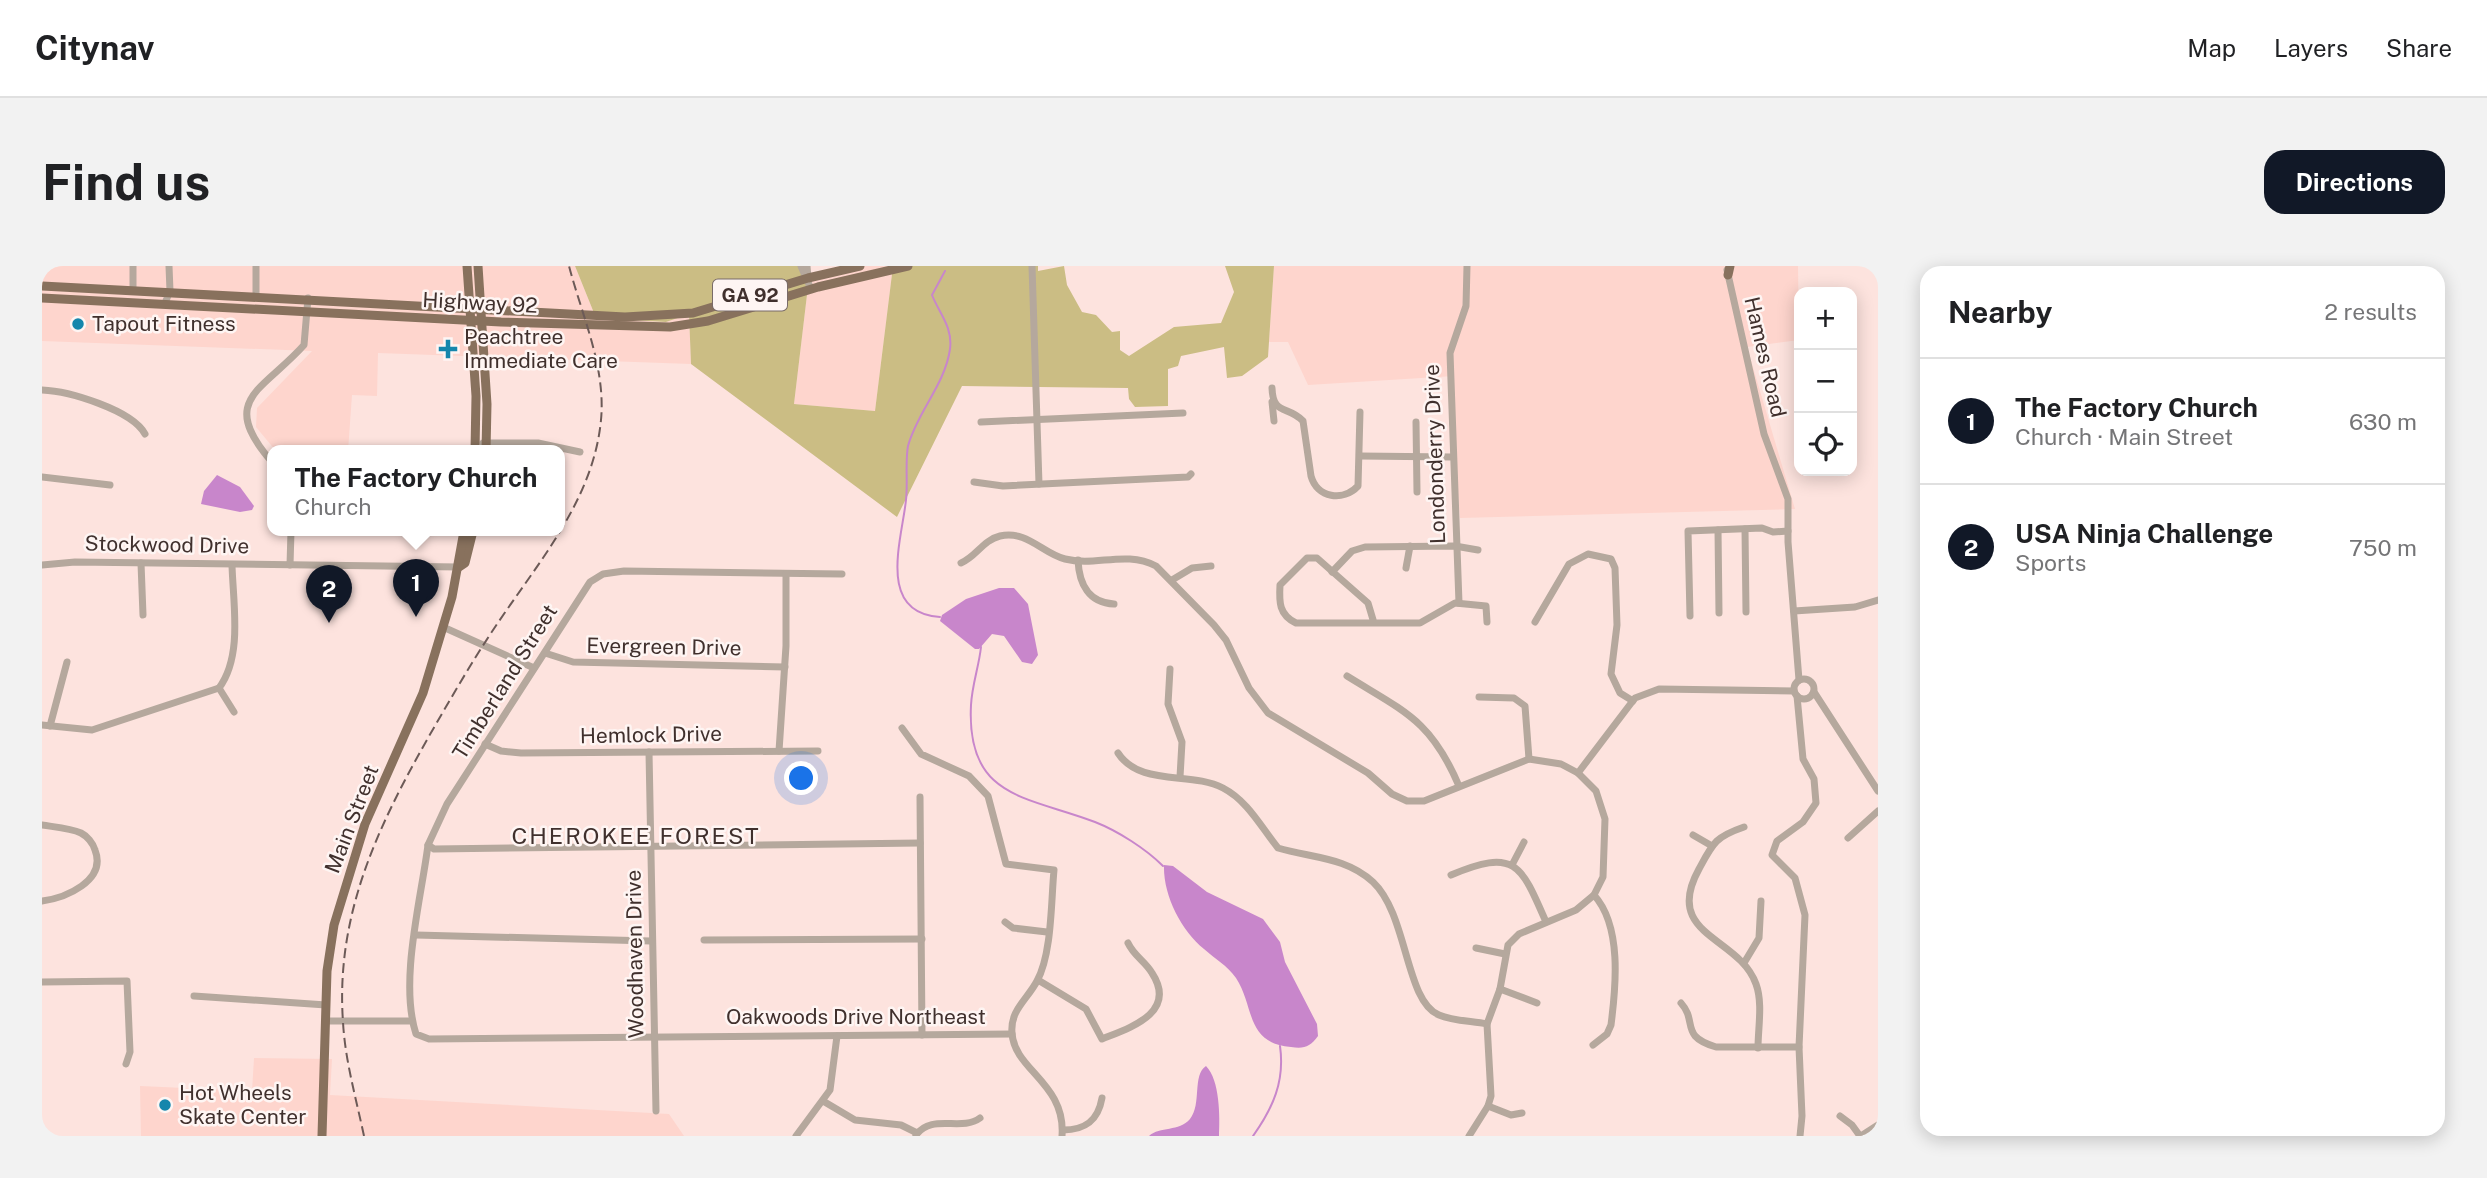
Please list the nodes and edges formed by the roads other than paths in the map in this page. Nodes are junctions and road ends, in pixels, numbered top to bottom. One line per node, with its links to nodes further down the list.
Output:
1 (133, 266): 20 (street)
2 (169, 266): 21 (street)
3 (256, 266): 22 (street)
4 (467, 266): 18 (main road)
5 (478, 266): 23 (main road)
6 (800, 266): 15 (street); 16 (street)
7 (807, 266): 15 (street)
8 (860, 266): 15 (main road, Highway 92 / GA 92)
9 (908, 266): 19 (main road, Highway 92 / GA 92)
10 (1032, 266): 14 (street)
11 (1038, 266): 14 (street)
12 (1467, 266): 58 (street, Londonderry Drive)
13 (1728, 268): 67 (street, Hames Road)
14 (1032, 275): 44 (street)
15 (808, 278): 16 (main road, Highway 92 / GA 92); 19 (street)
16 (790, 283): 36 (main road, Highway 92 / GA 92)
17 (42, 286): 20 (main road, Highway 92 / GA 92)
18 (468, 286): 27 (main road); 28 (main road)
19 (811, 289): 36 (main road, Highway 92 / GA 92)
20 (133, 290): 21 (main road, Highway 92 / GA 92)
21 (170, 292): 22 (main road, Highway 92 / GA 92); 26 (street)
22 (256, 295): 25 (main road, Highway 92 / GA 92)
23 (480, 295): 29 (main road); 30 (main road)
24 (42, 298): 26 (main road, Highway 92 / GA 92)
25 (308, 298): 27 (main road, Highway 92 / GA 92); 31 (street)
26 (165, 303): 31 (main road, Highway 92 / GA 92)
27 (451, 307): 28 (main road, Highway 92 / GA 92)
28 (470, 308): 29 (main road, Highway 92 / GA 92); 33 (main road)
29 (481, 308): 30 (main road, Highway 92 / GA 92); 34 (main road)
30 (502, 310): 36 (main road, Highway 92 / GA 92)
31 (308, 311): 32 (main road, Highway 92 / GA 92); 55 (street)
32 (449, 319): 33 (main road, Highway 92 / GA 92); 38 (main road)
33 (471, 321): 34 (main road, Highway 92 / GA 92); 38 (main road)
34 (482, 321): 35 (main road, Highway 92 / GA 92); 37 (main road)
35 (499, 322): 36 (main road, Highway 92 / GA 92); 37 (main road)
36 (625, 322)
37 (483, 340): 50 (main road)
38 (472, 342): 49 (main road)
39 (1272, 388): 41 (street)
40 (42, 390): 48 (street)
41 (1272, 402): 45 (street); 57 (street)
42 (1183, 412): 44 (street)
43 (1360, 412): 57 (street)
44 (1035, 419): 46 (street); 62 (street)
45 (1274, 421)
46 (981, 422)
47 (1416, 422): 56 (street)
48 (145, 434)
49 (481, 445)
50 (481, 445)
51 (510, 445): 52 (street)
52 (547, 445)
53 (565, 449): 54 (street)
54 (580, 452)
55 (267, 455)
56 (1416, 455): 57 (street); 58 (street); 64 (street)
57 (1360, 456)
58 (1452, 457): 72 (street, Londonderry Drive)
59 (1191, 474): 62 (street)
60 (42, 477): 63 (street)
61 (974, 482): 62 (street)
62 (1039, 484)
63 (110, 485)
64 (1417, 492)
65 (1745, 528): 66 (street); 67 (street); 91 (street)
66 (1718, 530): 92 (street); 94 (street)
67 (1788, 531): 90 (street, Hames Road)
68 (291, 536): 79 (street)
69 (463, 536): 81 (main road, Main Street)
70 (472, 536): 81 (main road, Main Street)
71 (1410, 546): 72 (street); 82 (street); 83 (street)
72 (1455, 546): 73 (street); 88 (street, Londonderry Drive)
73 (1478, 550)
74 (1079, 560): 75 (street); 86 (street); 89 (street)
75 (961, 563)
76 (141, 564): 77 (street, Stockwood Drive); 78 (street, Stockwood Drive); 93 (street)
77 (42, 565)
78 (232, 565): 79 (street, Stockwood Drive); 105 (street)
79 (290, 565): 81 (street, Stockwood Drive)
80 (1211, 566): 86 (street)
81 (459, 567): 98 (main road, Main Street)
82 (1406, 568)
83 (1332, 572): 97 (street); 97 (street)
84 (786, 574): 85 (street, Timberland Street); 99 (street, Timberland Street); 101 (street)
85 (842, 574)
86 (1172, 580): 120 (street)
87 (1878, 600): 90 (street)
88 (1459, 603): 95 (street); 97 (street)
89 (1114, 604)
90 (1794, 611): 106 (street, Hames Road)
91 (1746, 612)
92 (1719, 613)
93 (143, 615)
94 (1690, 616)
95 (1488, 622)
96 (1535, 622): 108 (street)
97 (1374, 623)
98 (443, 626): 102 (street); 155 (main road, Main Street)
99 (545, 653): 101 (street, Evergreen Drive); 102 (street, Timberland Street)
100 (67, 662): 110 (street)
101 (785, 667): 113 (street)
102 (534, 668): 112 (street, Timberland Street)
103 (1170, 669): 119 (street)
104 (1347, 676): 120 (street)
105 (219, 688): 109 (street); 110 (street)
106 (1802, 690): 108 (street); 121 (street); 164 (street, Hames Road)
107 (1479, 697): 117 (street)
108 (1633, 701): 118 (street)
109 (234, 712)
110 (46, 725)
111 (902, 728): 140 (street)
112 (485, 744): 115 (street, Hemlock Drive); 130 (street, Timberland Street)
113 (779, 751): 114 (street, Hemlock Drive); 115 (street, Hemlock Drive)
114 (818, 751)
115 (649, 752): 132 (street, Woodhaven Drive)
116 (1118, 753): 119 (street)
117 (1529, 759): 118 (street); 120 (street)
118 (1578, 773): 135 (street)
119 (1181, 777): 158 (street)
120 (1459, 786)
121 (1878, 791)
122 (920, 797): 129 (street)
123 (1878, 811): 127 (street)
124 (42, 825): 136 (street)
125 (1744, 827): 131 (street)
126 (1693, 835): 131 (street)
127 (1848, 838)
128 (1524, 842): 133 (street)
129 (920, 843): 132 (street); 142 (street)
130 (428, 845): 132 (street); 141 (street, Timberland Street)
131 (1712, 846): 148 (street)
132 (651, 847): 144 (street, Woodhaven Drive)
133 (1511, 865): 134 (street); 139 (street)
134 (1451, 875)
135 (1594, 895): 139 (street); 163 (street)
136 (42, 901)
137 (1761, 901): 148 (street)
138 (1005, 922): 140 (street)
139 (1546, 922): 147 (street)
140 (1047, 932): 149 (street)
141 (416, 935): 144 (street); 157 (street, Timberland Street)
142 (922, 939): 143 (street); 160 (street)
143 (704, 940)
144 (651, 941): 161 (street, Woodhaven Drive)
145 (1128, 943): 149 (street)
146 (1476, 948): 147 (street)
147 (1505, 954): 151 (street)
148 (1744, 963): 165 (street)
149 (1038, 980): 159 (street)
150 (42, 982): 166 (street)
151 (1500, 989): 153 (street); 158 (street)
152 (194, 996): 155 (street)
153 (1537, 1003)
154 (1681, 1003): 165 (street)
155 (326, 1005): 156 (main road, Main Street)
156 (326, 1021): 157 (street); 177 (main road, Main Street)
157 (412, 1021): 161 (street, Oakwoods Drive Northeast)
158 (1487, 1024): 169 (street)
159 (1012, 1034): 160 (street, Oakwoods Drive Northeast); 175 (street)
160 (922, 1035): 162 (street, Oakwoods Drive Northeast)
161 (653, 1036): 162 (street, Oakwoods Drive Northeast); 170 (street, Woodhaven Drive)
162 (837, 1036): 168 (street)
163 (1595, 1044)
164 (1799, 1047): 165 (street); 180 (street)
165 (1758, 1048)
166 (126, 1064)
167 (1102, 1098): 175 (street)
168 (823, 1101): 176 (street); 178 (street)
169 (1488, 1106): 171 (street); 179 (street)
170 (656, 1111)
171 (1522, 1113)
172 (1840, 1116): 181 (street)
173 (980, 1118): 176 (street)
174 (1878, 1125): 181 (street)
175 (1063, 1133)
176 (916, 1135)
177 (322, 1136)
178 (796, 1136)
179 (1469, 1136)
180 (1800, 1136)
181 (1860, 1136)

